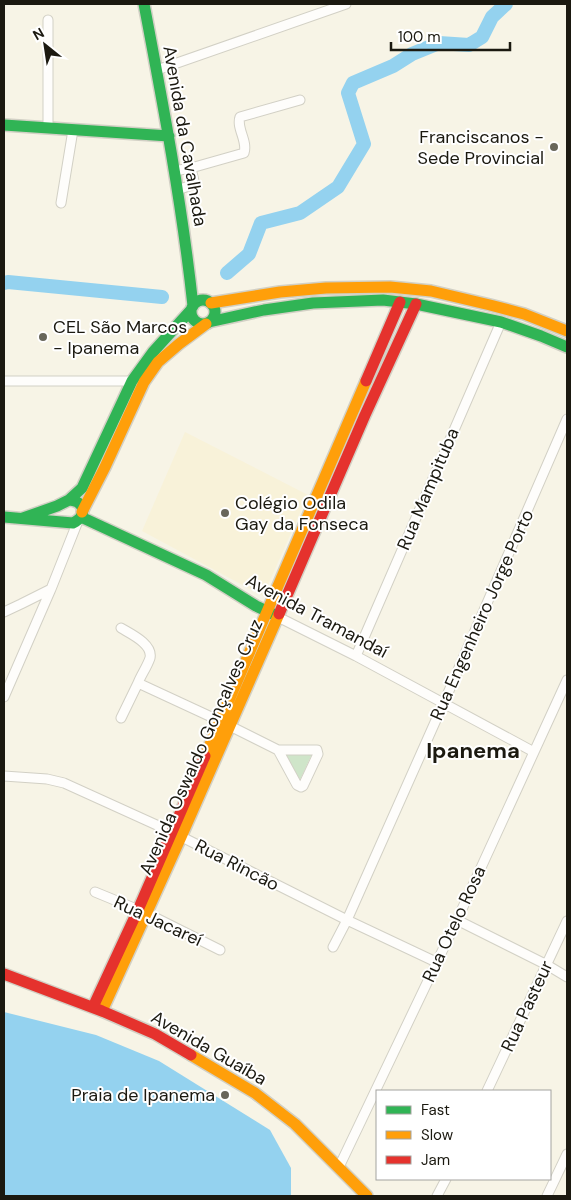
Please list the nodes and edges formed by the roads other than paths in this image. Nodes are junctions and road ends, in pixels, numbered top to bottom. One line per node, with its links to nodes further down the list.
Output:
1 (144, 4): 4 (street, Avenida da Cavalhada)
2 (346, 4): 4 (street)
3 (48, 20): 7 (street)
4 (157, 70): 9 (street, Avenida da Cavalhada)
5 (300, 100): 10 (street)
6 (4, 125): 7 (street)
7 (48, 128): 8 (street)
8 (73, 130): 9 (street); 13 (street)
9 (169, 136): 11 (street, Avenida da Cavalhada)
10 (191, 168): 11 (street); 12 (street)
11 (174, 171): 12 (street, Avenida da Cavalhada)
12 (177, 190): 14 (street, Avenida da Cavalhada)
13 (61, 203)
14 (190, 274): 15 (street, Avenida da Cavalhada); 18 (street, Avenida da Cavalhada)
15 (208, 302): 18 (street); 20 (street); 21 (street)
16 (400, 302): 17 (street); 20 (street); 25 (street, Avenida Oswaldo Gonçalves Cruz)
17 (416, 304): 19 (street); 26 (street, Avenida Oswaldo Gonçalves Cruz)
18 (192, 308): 20 (street); 24 (street)
19 (500, 322): 22 (street); 40 (street, Rua Mampituba)
20 (208, 323): 31 (street)
21 (567, 331)
22 (567, 348)
23 (4, 381): 24 (street)
24 (132, 381): 28 (street)
25 (354, 411): 26 (street); 29 (street, Avenida Oswaldo Gonçalves Cruz)
26 (365, 415): 30 (street, Avenida Oswaldo Gonçalves Cruz)
27 (567, 419): 44 (street, Rua Engenheiro Jorge Porto)
28 (65, 502): 31 (street); 33 (street); 34 (street)
29 (312, 506): 30 (street); 38 (street, Avenida Oswaldo Gonçalves Cruz)
30 (324, 511): 38 (street, Avenida Oswaldo Gonçalves Cruz)
31 (81, 516): 34 (street); 35 (street); 38 (street, Avenida Tramandaí)
32 (4, 517): 33 (street)
33 (23, 518): 34 (street)
34 (64, 522): 35 (street)
35 (66, 550): 36 (street)
36 (51, 589): 37 (street); 43 (street)
37 (4, 612)
38 (273, 614): 40 (street, Avenida Tramandaí); 46 (street, Avenida Oswaldo Gonçalves Cruz)
39 (121, 628): 42 (street)
40 (356, 656): 44 (street, Avenida Tramandaí)
41 (567, 680): 48 (street, Rua Otelo Rosa)
42 (138, 684): 45 (street); 46 (street)
43 (4, 697)
44 (444, 703): 48 (street, Avenida Tramandaí); 53 (street, Rua Engenheiro Jorge Porto)
45 (120, 718)
46 (224, 724): 47 (street); 50 (street, Avenida Oswaldo Gonçalves Cruz)
47 (278, 750): 47 (street)
48 (534, 752): 54 (street, Rua Otelo Rosa)
49 (4, 776): 50 (street, Rua Rincão)
50 (176, 834): 52 (street, Avenida Oswaldo Gonçalves Cruz); 53 (street, Rua Rincão)
51 (95, 892): 52 (street, Rua Jacareí)
52 (142, 912): 57 (street, Rua Jacareí); 62 (street, Avenida Oswaldo Gonçalves Cruz)
53 (347, 920): 56 (street, Rua Engenheiro Jorge Porto); 58 (street, Rua Rincão)
54 (457, 920): 58 (street, Rua Otelo Rosa); 59 (street)
55 (567, 921): 59 (street, Rua Pasteur)
56 (333, 947)
57 (220, 950)
58 (436, 962): 65 (street, Rua Otelo Rosa)
59 (547, 965): 61 (street); 63 (street, Rua Pasteur)
60 (4, 974): 62 (street, Avenida Guaíba)
61 (567, 977)
62 (97, 1009): 65 (street, Avenida Guaíba)
63 (487, 1090)
64 (567, 1154): 69 (street)
65 (339, 1167): 67 (street, Avenida Guaíba)
66 (445, 1180): 68 (street)
67 (368, 1196)
68 (437, 1196)
69 (547, 1196)

